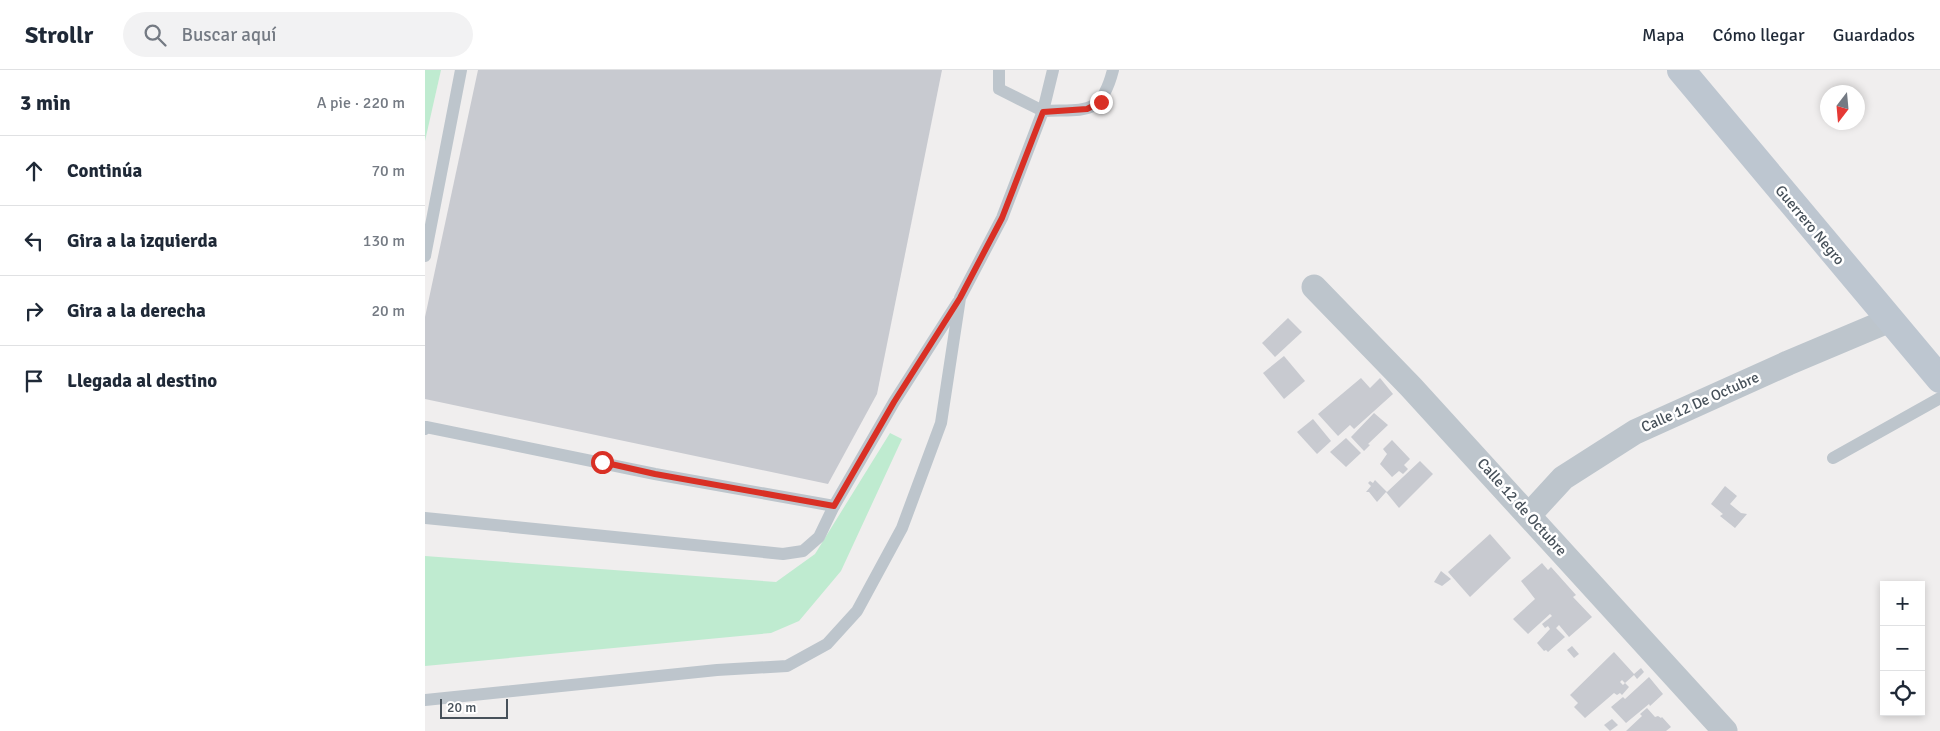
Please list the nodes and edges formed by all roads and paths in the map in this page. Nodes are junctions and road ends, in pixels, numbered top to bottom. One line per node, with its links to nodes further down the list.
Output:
1 (461, 70): 7 (lane)
2 (999, 70): 6 (lane)
3 (1053, 70): 6 (lane)
4 (1113, 70): 6 (lane)
5 (1681, 70): 10 (street, Guerrero Negro)
6 (1043, 112): 9 (lane)
7 (425, 256)
8 (1314, 287): 16 (street, Calle 12 de Octubre)
9 (960, 298): 15 (lane); 18 (lane)
10 (1890, 320): 11 (street, Guerrero Negro); 16 (street, Calle 12 De Octubre)
11 (1940, 379)
12 (1940, 398): 14 (lane)
13 (425, 428): 15 (lane)
14 (1833, 458)
15 (834, 506): 17 (lane)
16 (1529, 515): 19 (street, Calle 12 de Octubre)
17 (425, 518)
18 (425, 700)
19 (1725, 731)

